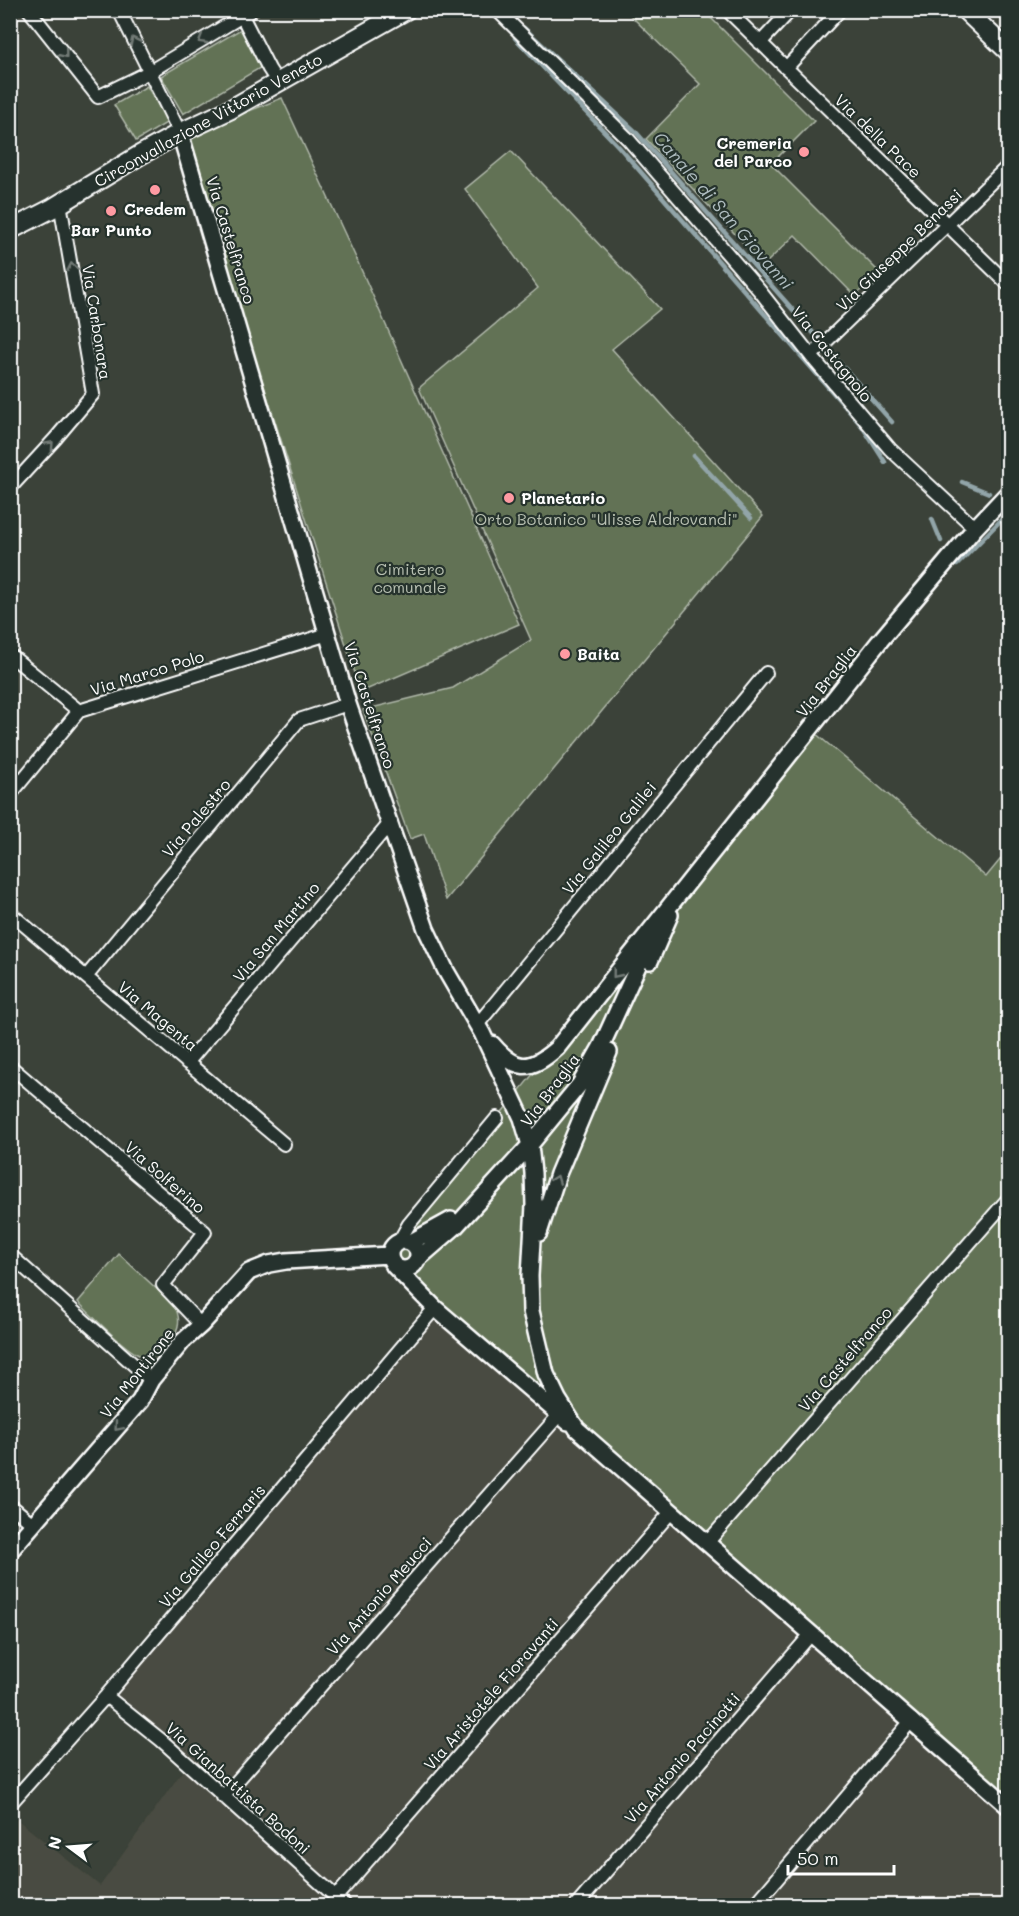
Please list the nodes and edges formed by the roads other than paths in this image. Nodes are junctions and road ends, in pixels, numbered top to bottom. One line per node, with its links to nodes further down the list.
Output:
1 (29, 10): 13 (street, one-way to 13)
2 (119, 10): 13 (street, one-way to 2)
3 (406, 10): 14 (main road, Circonvallazione Vittorio Veneto)
4 (497, 10): 21 (street, Via Castagnolo)
5 (727, 10): 10 (street, Via della Pace)
6 (791, 10): 10 (street)
7 (840, 10): 12 (street)
8 (965, 10): 11 (main road)
9 (244, 12): 13 (street, one-way to 13); 14 (street)
10 (760, 43): 12 (street, Via della Pace)
11 (1008, 51)
12 (786, 68): 18 (street, Via della Pace)
13 (149, 72): 15 (street)
14 (278, 83): 15 (main road, Circonvallazione Vittorio Veneto)
15 (180, 133): 17 (main road, Circonvallazione Vittorio Veneto); 25 (street, Via Castelfranco)
16 (1008, 166): 18 (street, Via Giuseppe Benassi)
17 (60, 203): 19 (main road, Circonvallazione Vittorio Veneto); 22 (street, Via Carbonara, one-way to 17)
18 (948, 226): 20 (street, Via della Pace); 21 (street, Via Giuseppe Benassi)
19 (10, 230)
20 (1008, 284)
21 (819, 348): 24 (street, Via Castagnolo)
22 (10, 488)
23 (1008, 493): 24 (street, Via Braglia)
24 (975, 528): 32 (street, Via Braglia)
25 (328, 634): 28 (street, Via Castelfranco); 29 (street, Via Marco Polo)
26 (10, 655): 29 (street)
27 (766, 673): 35 (street, Via Galileo Galilei)
28 (348, 704): 31 (street, Via Castelfranco); 34 (street, Via Palestro)
29 (79, 711): 30 (street, Via Marco Polo)
30 (10, 795)
31 (391, 822): 35 (street, Via Castelfranco); 36 (street, Via San Martino)
32 (679, 896): 35 (street, Via Braglia, one-way to 35); 40 (street, Via Braglia); 47 (street, Via Castelfranco, one-way to 32)
33 (10, 913): 34 (street, Via Magenta)
34 (86, 977): 36 (street, Via Magenta)
35 (479, 1029): 40 (street, Via Castelfranco)
36 (187, 1063): 39 (street, Via Magenta)
37 (10, 1066): 49 (street, Via Solferino)
38 (497, 1118): 43 (street)
39 (284, 1144)
40 (530, 1145): 42 (street); 47 (street, Via Castelfranco)
41 (1008, 1199): 56 (street, Via Castelfranco)
42 (478, 1201): 43 (street); 45 (street)
43 (405, 1241): 45 (street); 46 (street)
44 (11, 1258): 50 (street)
45 (418, 1259): 46 (street)
46 (392, 1261): 48 (street, Via Castelfranco); 49 (street, Via Montirone)
47 (530, 1276): 52 (street, Via Castelfranco)
48 (435, 1308): 51 (street, Via Castelfranco); 59 (street, Via Galileo Ferraris)
49 (201, 1325): 50 (street, Via Montirone)
50 (151, 1380): 55 (street, Via Montirone, one-way to 55)
51 (559, 1415): 52 (street, Via Castelfranco); 61 (street, Via Antonio Meucci)
52 (577, 1429): 54 (street, Via Castelfranco)
53 (10, 1505): 55 (street)
54 (671, 1512): 56 (street, Via Castelfranco); 64 (street, Via Aristotele Fioravanti)
55 (34, 1525): 57 (street, Via Montirone)
56 (707, 1543): 58 (street, Via Castelfranco)
57 (10, 1551)
58 (812, 1633): 60 (street, Via Castelfranco); 66 (street, Via Antonio Pacinotti)
59 (106, 1696): 61 (street, Via Gianbattista Bodoni); 62 (street, Via Galileo Ferraris)
60 (912, 1720): 63 (street, Via Castelfranco); 67 (street)
61 (223, 1797): 64 (street, Via Gianbattista Bodoni)
62 (10, 1804)
63 (1008, 1805)
64 (336, 1897): 65 (street, Via Gianbattista Bodoni)
65 (346, 1905)
66 (576, 1905)
67 (754, 1905)

